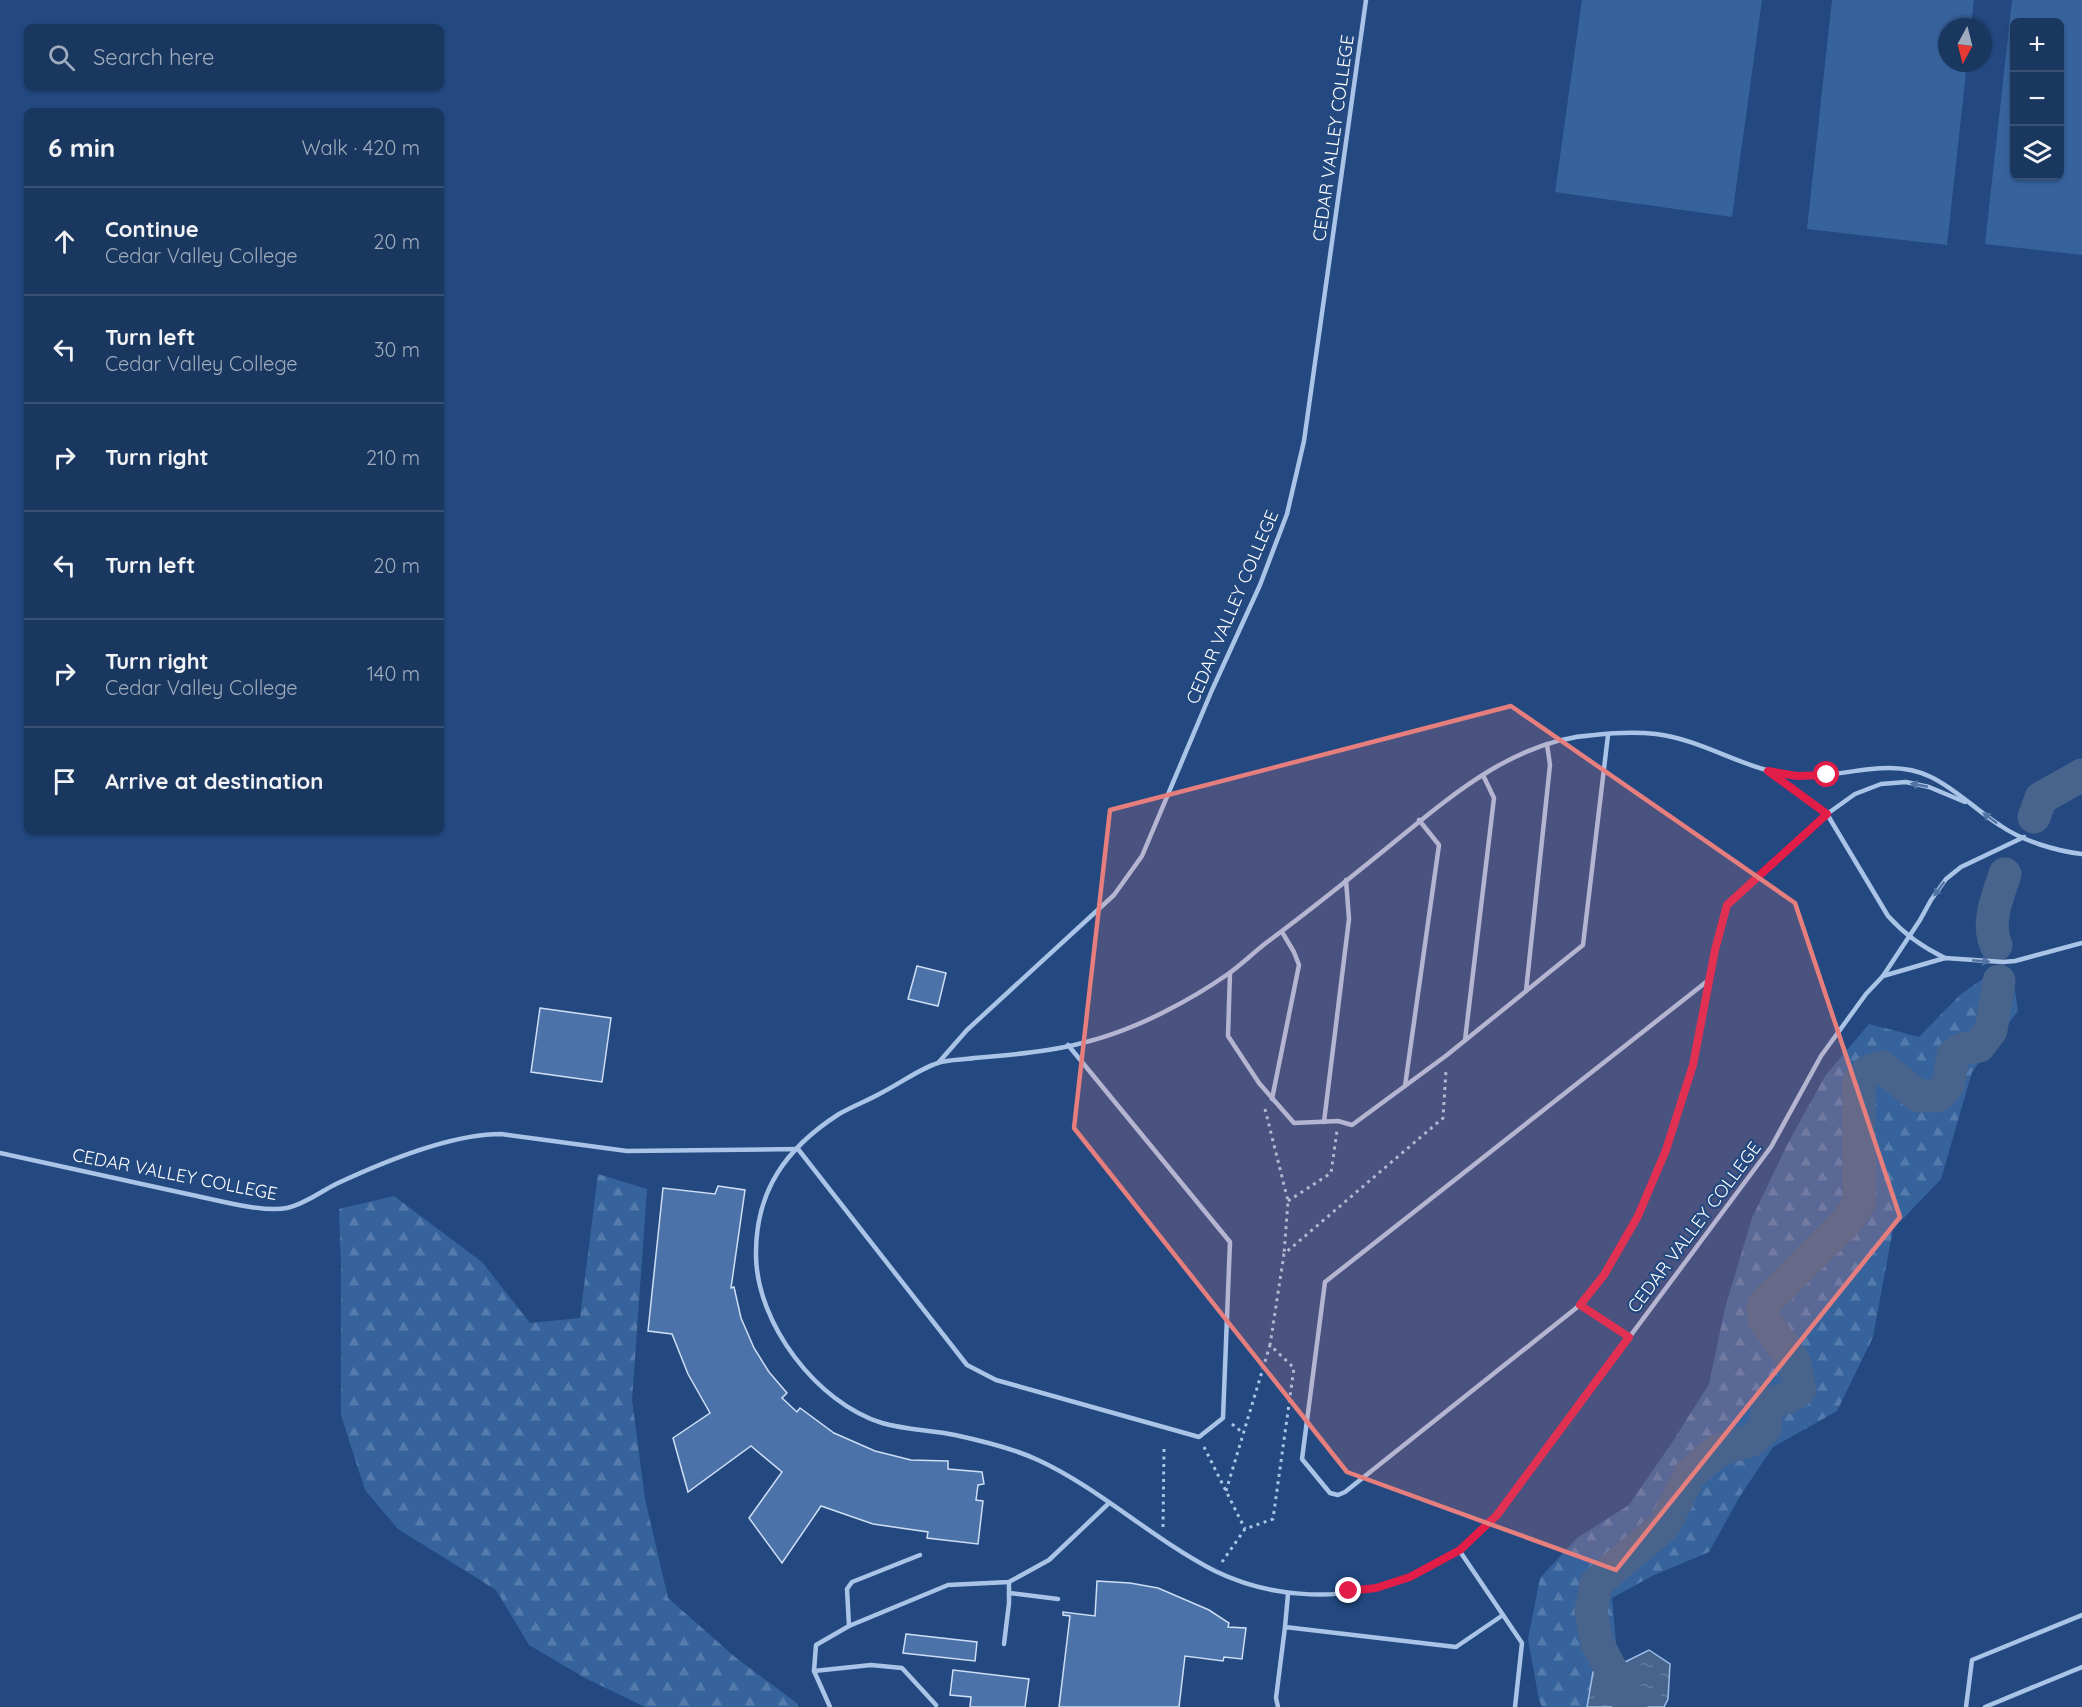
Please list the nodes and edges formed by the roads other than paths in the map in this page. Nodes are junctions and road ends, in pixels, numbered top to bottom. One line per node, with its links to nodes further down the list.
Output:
1 (1366, 0): 22 (lane, CEDAR VALLEY COLLEGE)
2 (1608, 735): 3 (lane, CEDAR VALLEY COLLEGE); 4 (lane, CEDAR VALLEY COLLEGE); 19 (lane)
3 (1548, 744): 5 (lane, CEDAR VALLEY COLLEGE); 19 (lane)
4 (1768, 771): 6 (lane, CEDAR VALLEY COLLEGE); 7 (lane, CEDAR VALLEY COLLEGE)
5 (1483, 775): 8 (lane, CEDAR VALLEY COLLEGE); 20 (lane)
6 (1974, 806): 7 (lane, one-way to 7); 9 (lane, CEDAR VALLEY COLLEGE, one-way to 6)
7 (1827, 814): 13 (lane, CEDAR VALLEY COLLEGE); 18 (lane)
8 (1419, 820): 11 (lane, CEDAR VALLEY COLLEGE); 23 (lane)
9 (2024, 837): 10 (lane, CEDAR VALLEY COLLEGE); 13 (lane, CEDAR VALLEY COLLEGE, one-way to 13)
10 (2082, 854)
11 (1346, 880): 12 (lane, CEDAR VALLEY COLLEGE); 25 (lane)
12 (1282, 932): 16 (lane, CEDAR VALLEY COLLEGE); 24 (lane)
13 (1909, 937): 15 (lane, CEDAR VALLEY COLLEGE); 17 (lane, CEDAR VALLEY COLLEGE)
14 (2082, 943): 15 (lane, CEDAR VALLEY COLLEGE, one-way to 14)
15 (1945, 958): 17 (lane, CEDAR VALLEY COLLEGE)
16 (1230, 973): 21 (lane, CEDAR VALLEY COLLEGE); 24 (lane)
17 (1883, 976): 29 (lane, CEDAR VALLEY COLLEGE)
18 (1710, 980): 28 (lane); 28 (lane)
19 (1526, 991): 20 (lane)
20 (1465, 1040): 23 (lane)
21 (1068, 1046): 22 (lane, CEDAR VALLEY COLLEGE); 26 (lane)
22 (939, 1062): 26 (lane, CEDAR VALLEY COLLEGE)
23 (1405, 1086): 25 (lane)
24 (1272, 1098): 25 (lane)
25 (1324, 1122)
26 (798, 1149): 27 (lane, CEDAR VALLEY COLLEGE); 30 (lane, CEDAR VALLEY COLLEGE)
27 (0, 1154)
28 (1580, 1305): 29 (lane)
29 (1629, 1337): 31 (lane, CEDAR VALLEY COLLEGE)
30 (1108, 1504): 33 (lane); 35 (lane, CEDAR VALLEY COLLEGE)
31 (1460, 1550): 35 (lane, CEDAR VALLEY COLLEGE); 37 (lane)
32 (920, 1555): 39 (lane)
33 (1009, 1582): 34 (lane); 39 (lane)
34 (1010, 1593): 36 (lane); 41 (lane)
35 (1288, 1594): 40 (lane)
36 (1058, 1599)
37 (1503, 1615): 40 (lane); 47 (lane)
38 (2082, 1615): 48 (lane)
39 (849, 1626): 43 (lane)
40 (1285, 1626): 46 (lane)
41 (1004, 1644)
42 (2082, 1667): 49 (lane)
43 (814, 1671): 44 (lane); 45 (lane)
44 (936, 1705)
45 (830, 1707)
46 (1278, 1707)
47 (1515, 1707)
48 (1966, 1707)
49 (1986, 1707)

